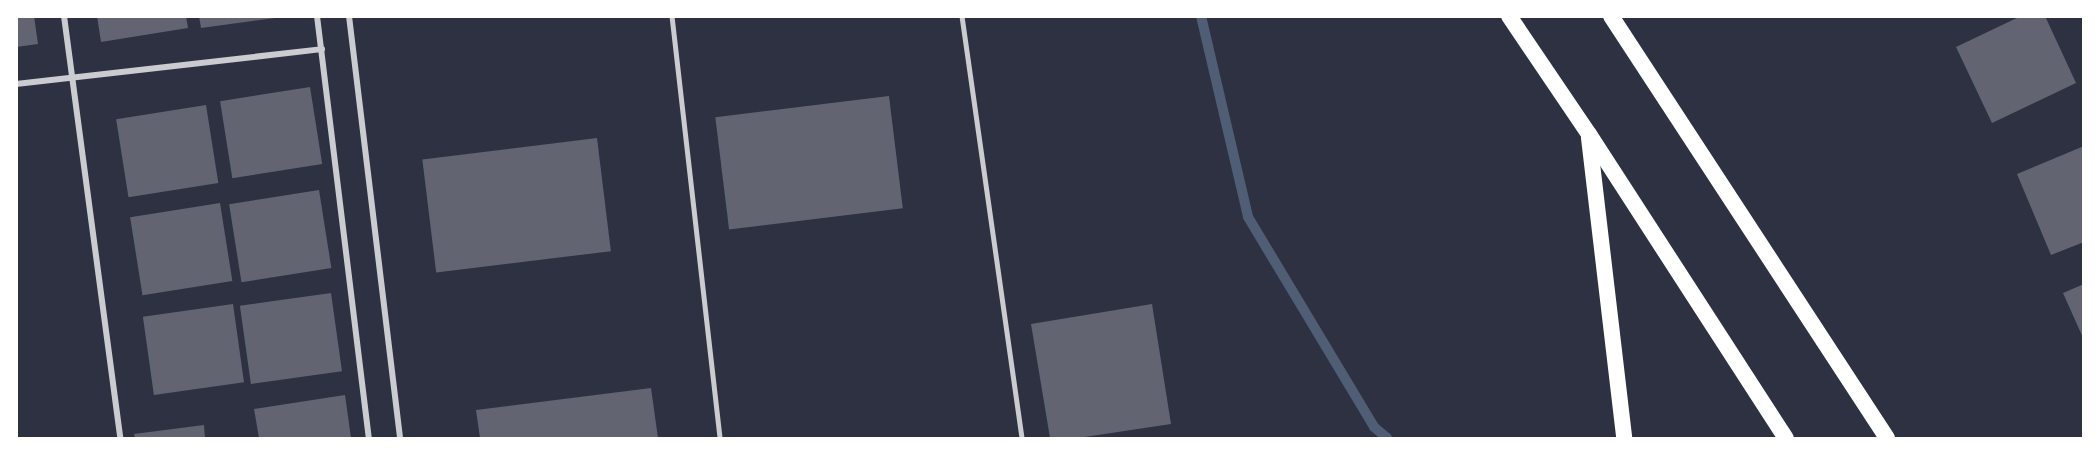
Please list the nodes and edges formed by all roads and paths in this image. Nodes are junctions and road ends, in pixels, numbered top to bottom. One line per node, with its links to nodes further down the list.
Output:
1 (64, 16): 9 (street)
2 (317, 16): 8 (street)
3 (349, 16): 14 (street)
4 (672, 16): 15 (lane)
5 (962, 16): 16 (lane)
6 (1509, 16): 11 (highway)
7 (1611, 16): 19 (highway)
8 (322, 49): 9 (street); 13 (street)
9 (72, 78): 10 (street); 12 (street)
10 (16, 84)
11 (1589, 134): 17 (highway); 18 (highway)
12 (120, 438)
13 (369, 438)
14 (400, 438)
15 (720, 438)
16 (1022, 438)
17 (1624, 438)
18 (1786, 438)
19 (1887, 438)

